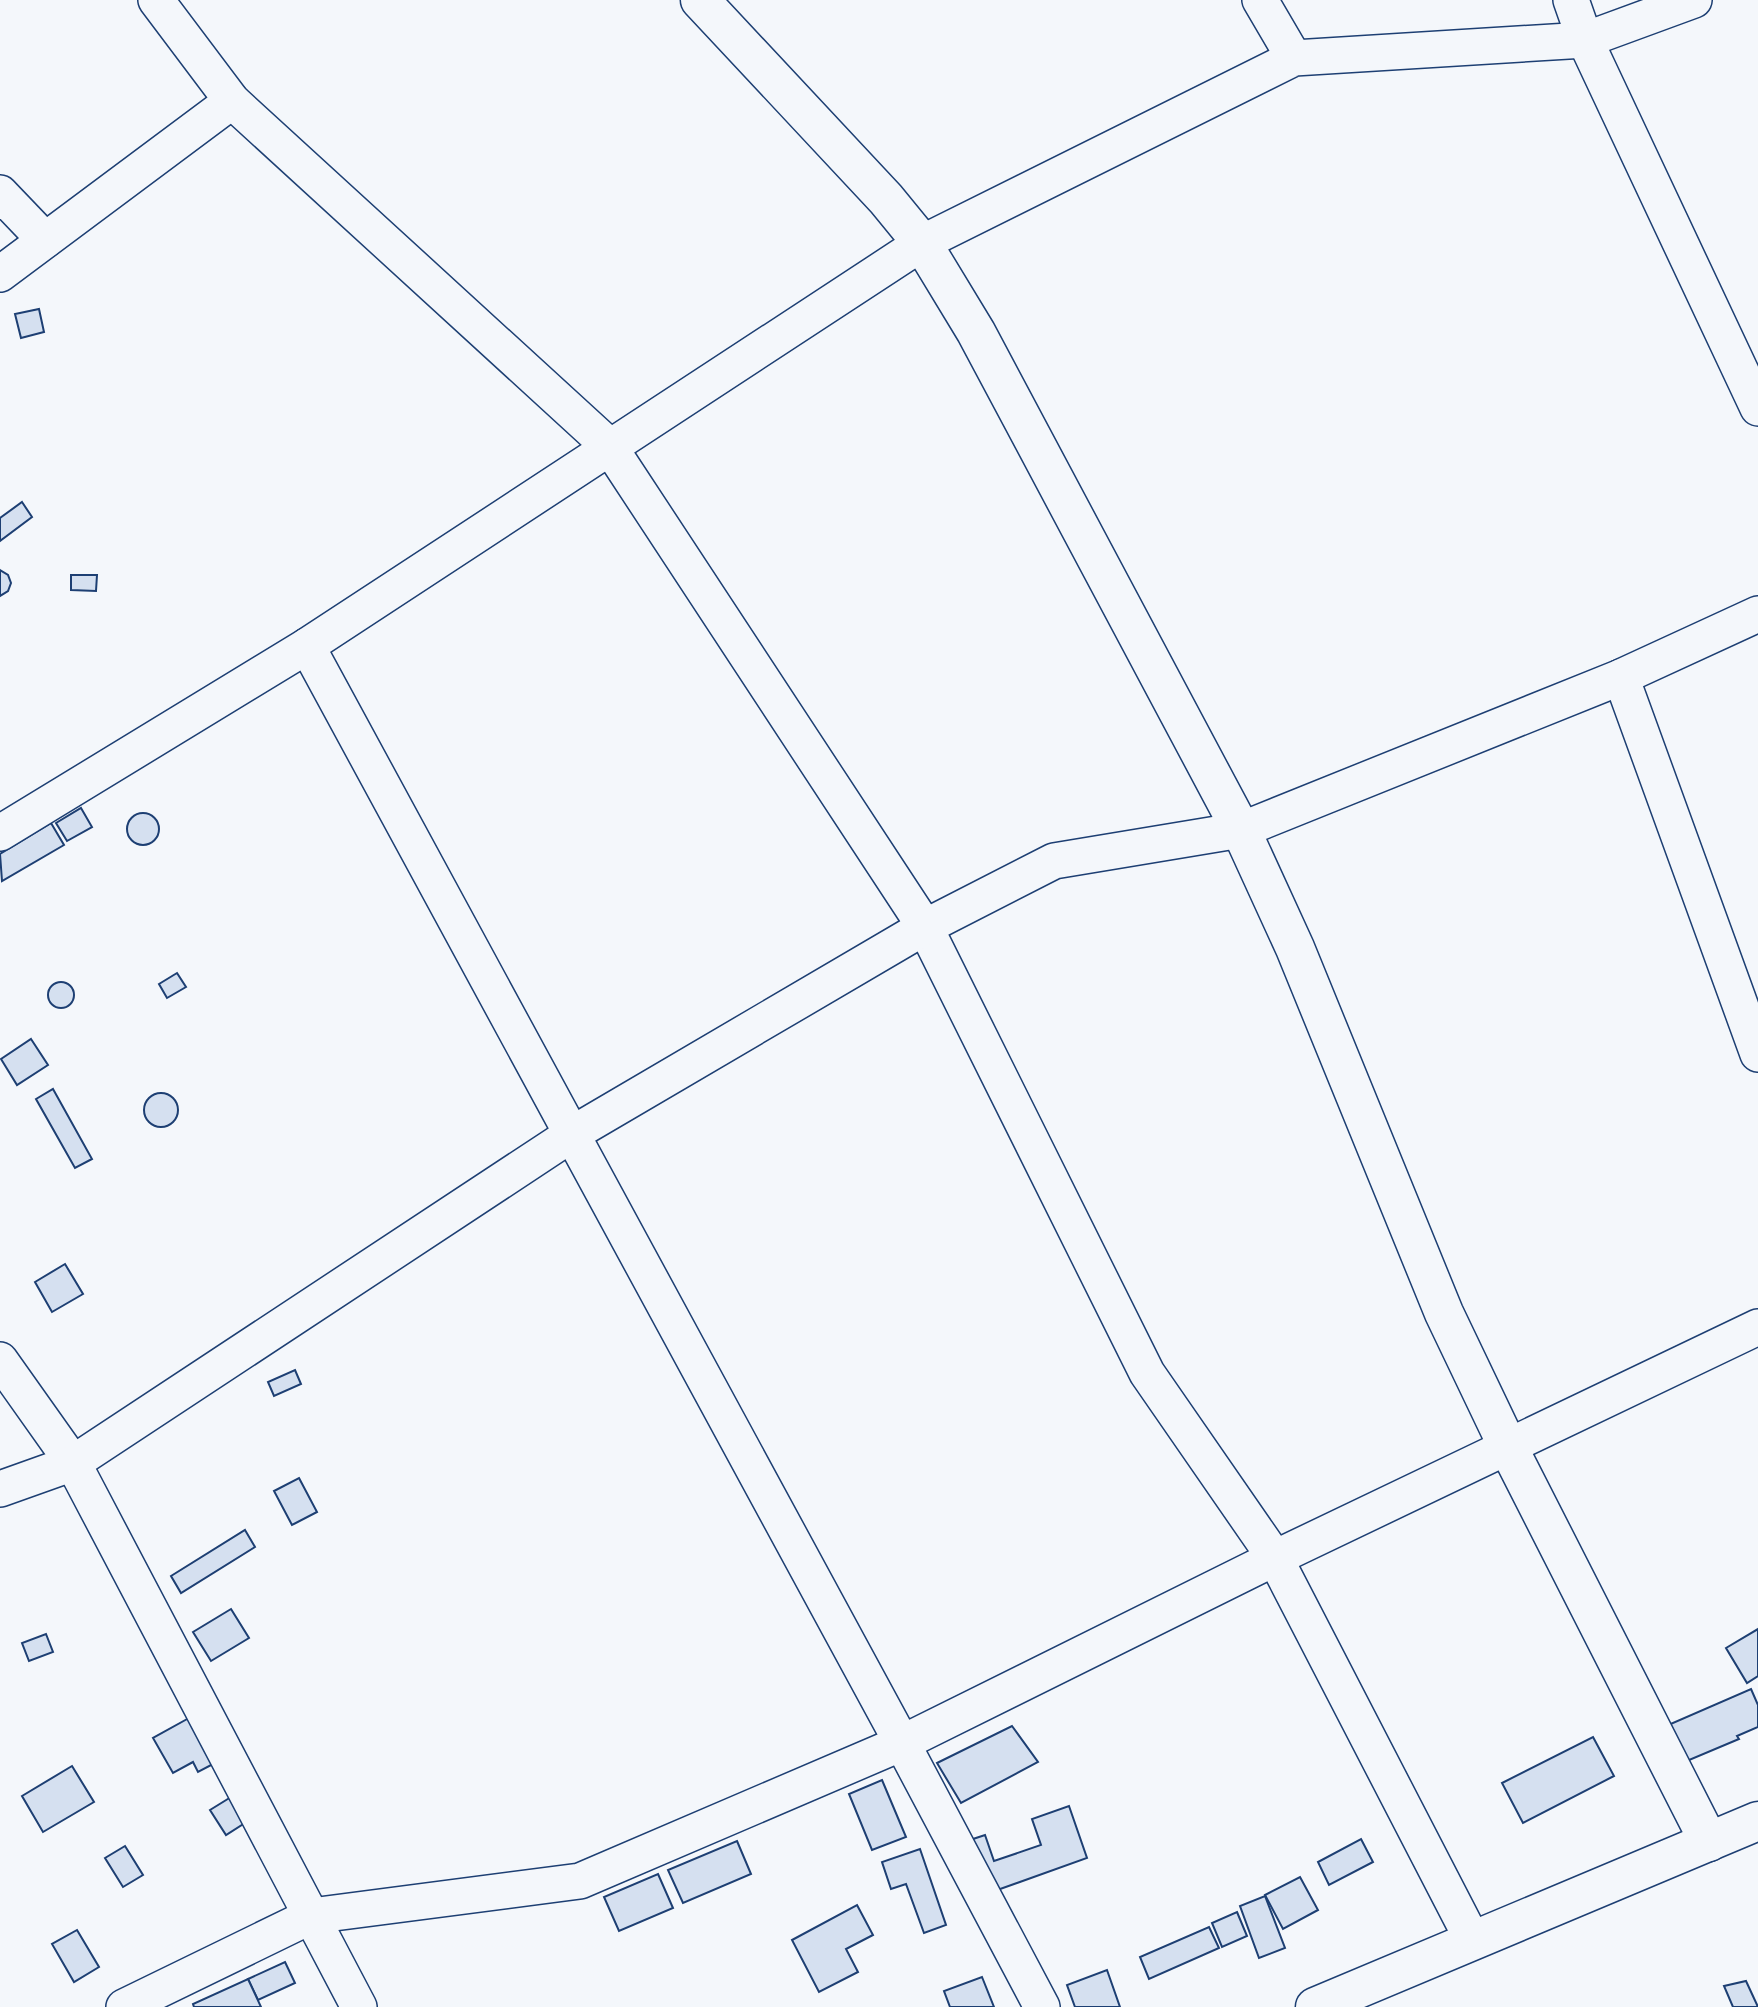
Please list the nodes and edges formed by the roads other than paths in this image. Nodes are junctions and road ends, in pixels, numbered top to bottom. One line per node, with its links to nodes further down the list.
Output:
1 (156, 0): 8 (street)
2 (700, 0): 11 (main road)
3 (1260, 0): 7 (street)
4 (1571, 0): 6 (street)
5 (1694, 0): 6 (street)
6 (1585, 40): 7 (street); 13 (street)
7 (1294, 58): 11 (street)
8 (232, 101): 10 (street); 14 (street)
9 (0, 193): 10 (street)
10 (45, 240): 12 (street)
11 (922, 243): 14 (street); 18 (main road)
12 (0, 274)
13 (1758, 408)
14 (609, 446): 16 (street); 20 (street)
15 (1758, 614): 17 (street)
16 (307, 646): 19 (street); 22 (street)
17 (1621, 677): 18 (street); 21 (street)
18 (1241, 830): 20 (street); 25 (main road)
19 (0, 833)
20 (925, 927): 22 (street); 28 (street)
21 (1758, 1055)
22 (572, 1134): 26 (street); 29 (street)
23 (1758, 1327): 25 (street)
24 (0, 1360): 26 (street)
25 (1508, 1447): 28 (street); 31 (main road)
26 (73, 1463): 27 (street); 32 (street)
27 (0, 1489)
28 (1275, 1558): 29 (street); 33 (street)
29 (902, 1743): 32 (street); 36 (street)
30 (1758, 1821): 31 (main road)
31 (1709, 1842): 33 (main road)
32 (312, 1916): 34 (street); 35 (street)
33 (1473, 1941): 37 (main road)
34 (124, 2007)
35 (359, 2007)
36 (1042, 2007)
37 (1315, 2007)

